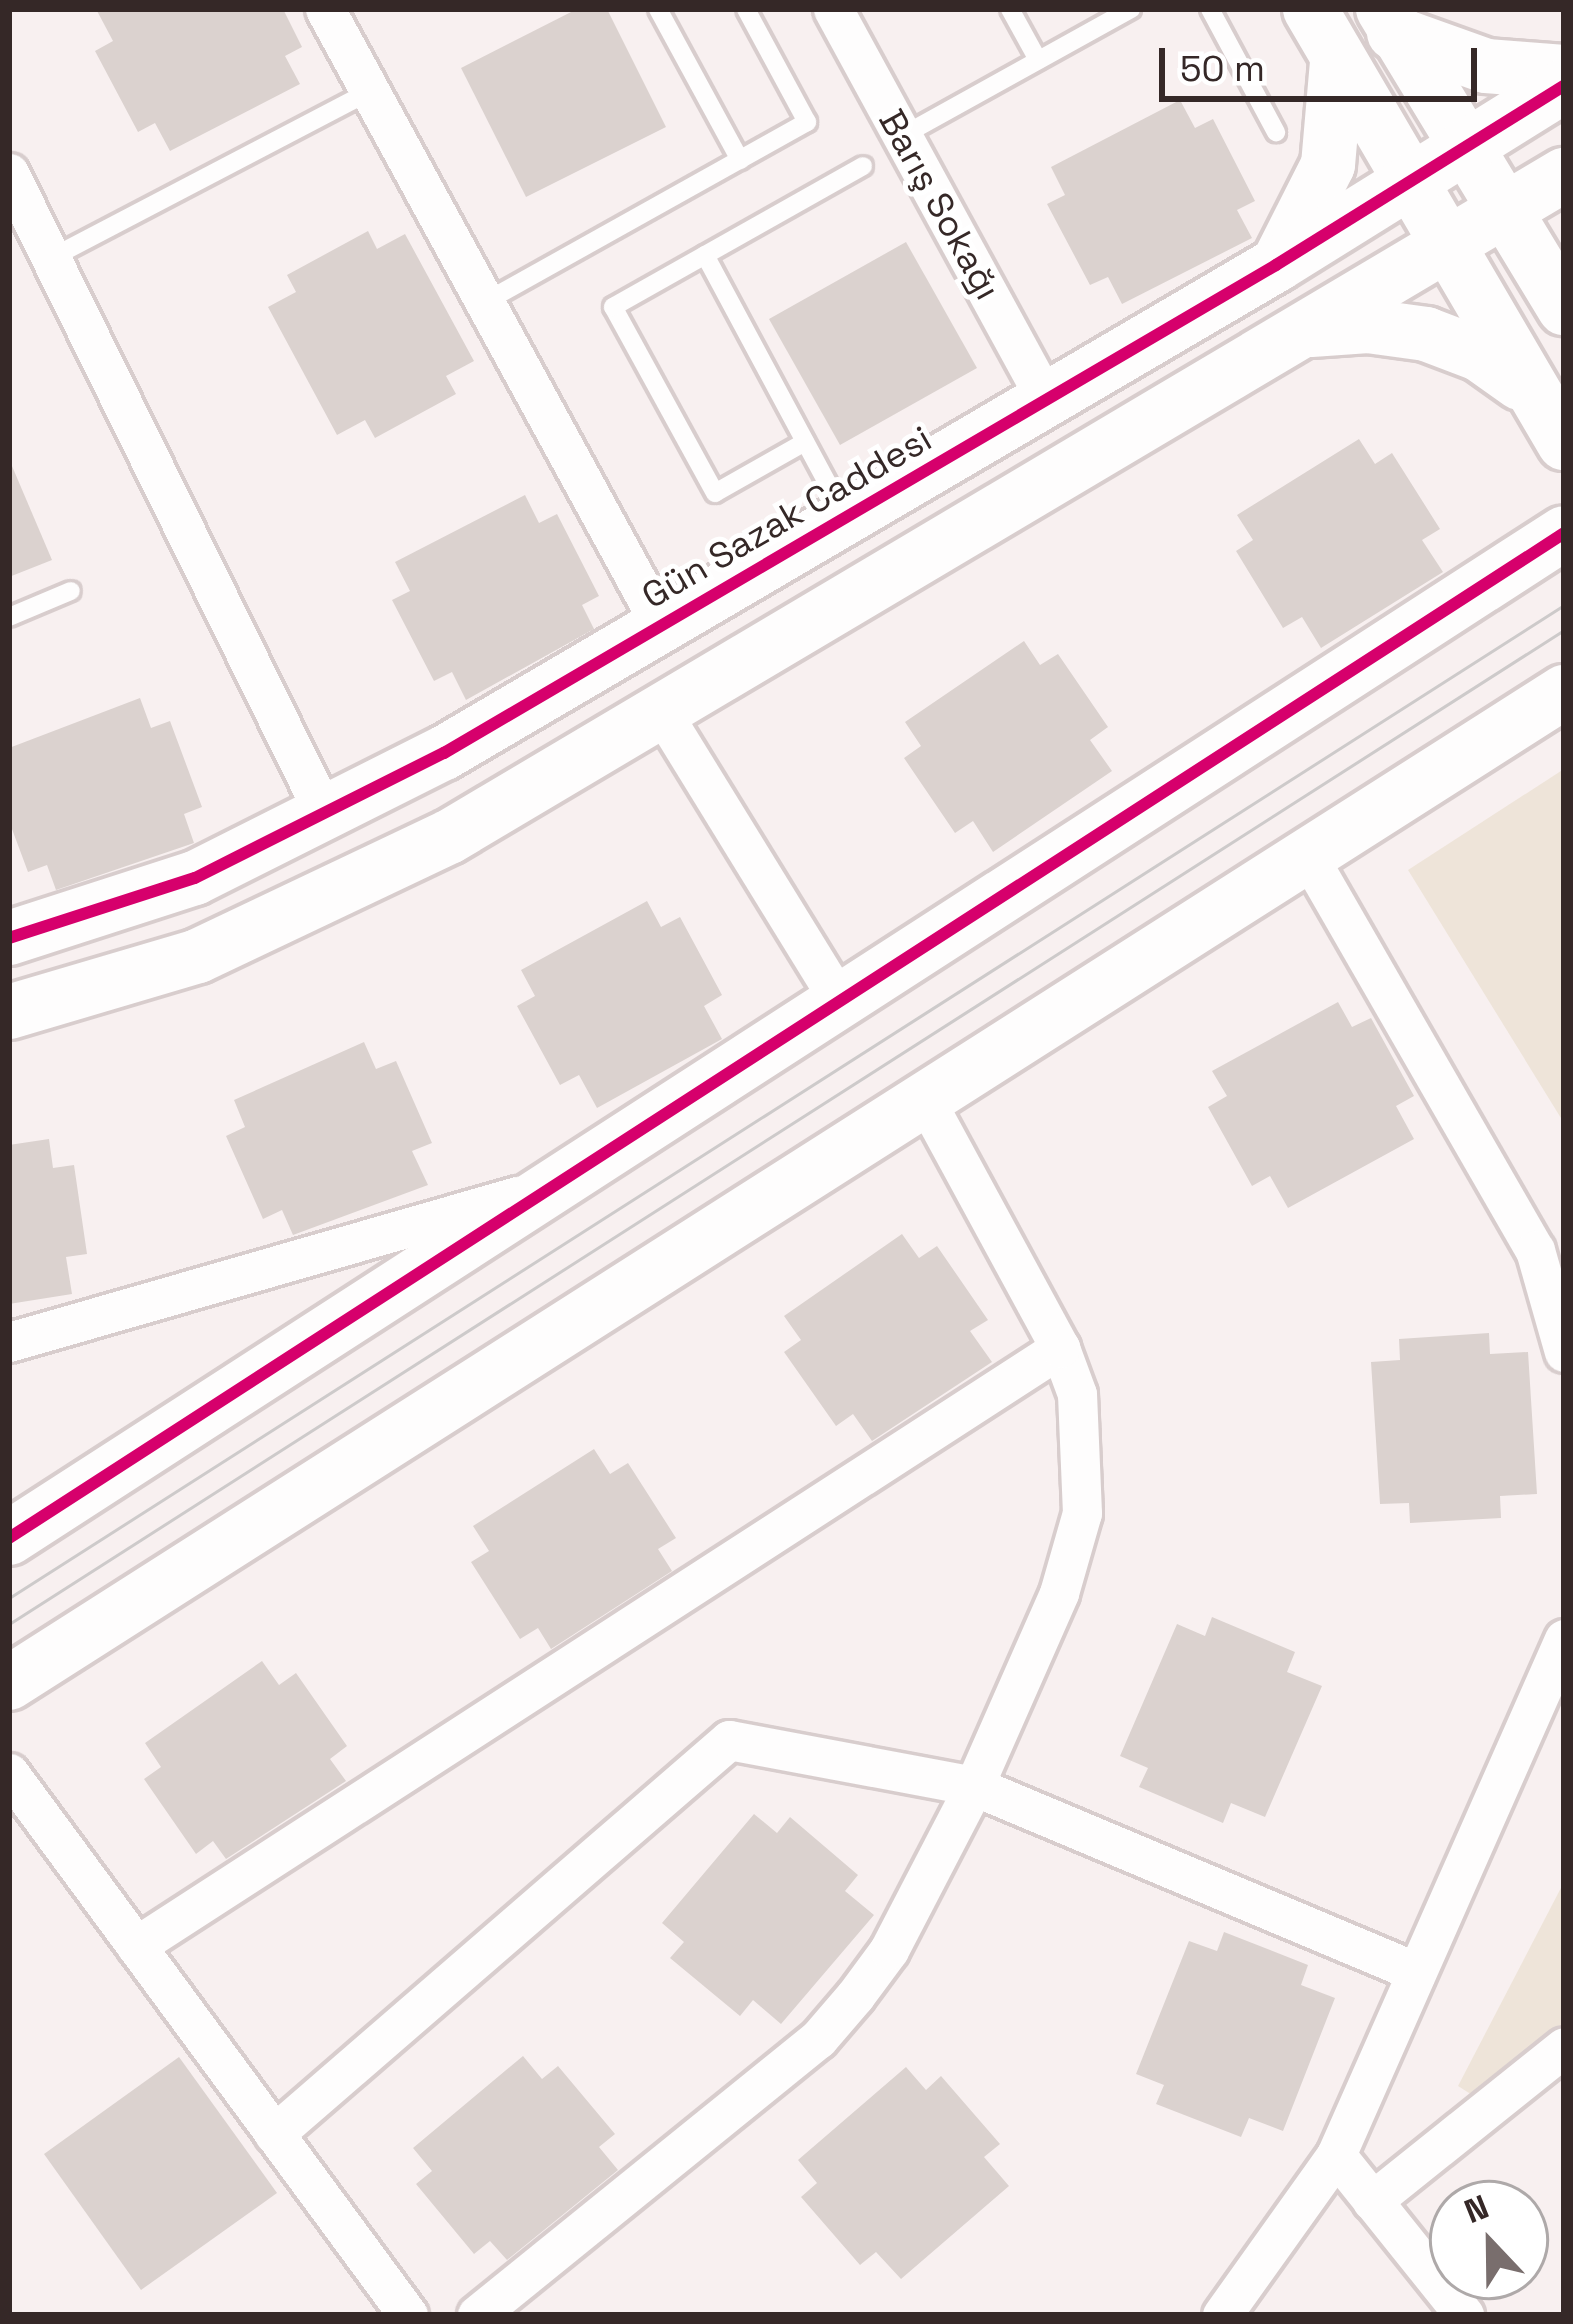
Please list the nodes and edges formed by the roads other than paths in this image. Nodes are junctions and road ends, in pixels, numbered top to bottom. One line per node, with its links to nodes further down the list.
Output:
1 (325, 9): 14 (street)
2 (658, 9): 18 (lane)
3 (746, 9): 18 (lane)
4 (833, 9): 16 (street, Barış Sokağı)
5 (1010, 9): 10 (lane)
6 (1131, 9): 10 (lane)
7 (1210, 9): 15 (lane)
8 (1310, 9): 11 (street)
9 (1389, 21): 12 (street); 17 (street)
10 (1038, 61): 16 (lane)
11 (1337, 63): 22 (street); 27 (street)
12 (1564, 72)
13 (1564, 86): 17 (street, Gün Sazak Caddesi)
14 (370, 91): 26 (lane); 28 (street)
15 (1276, 133)
16 (902, 136): 32 (street, Barış Sokağı)
17 (1464, 150): 22 (street, Gün Sazak Caddesi); 23 (street)
18 (740, 160): 28 (lane)
19 (863, 166): 25 (lane)
20 (9, 173): 26 (street)
21 (1564, 175): 23 (street)
22 (1408, 186): 24 (street); 27 (street, Gün Sazak Caddesi)
23 (1502, 213): 24 (street); 29 (street)
24 (1446, 247): 30 (street); 31 (street)
25 (705, 255): 33 (lane); 33 (lane)
26 (51, 258): 42 (street)
27 (1276, 265): 32 (street, Gün Sazak Caddesi)
28 (485, 302): 39 (street)
29 (1564, 308)
30 (1309, 330): 31 (street); 41 (street)
31 (1526, 388): 34 (street)
32 (1046, 400): 35 (street, Gün Sazak Caddesi)
33 (805, 442): 35 (lane)
34 (1564, 443)
35 (846, 518): 39 (street, Gün Sazak Caddesi)
36 (1564, 533): 45 (street)
37 (71, 591): 38 (lane)
38 (9, 617)
39 (662, 627): 42 (street, Gün Sazak Caddesi)
40 (1564, 692): 43 (street)
41 (662, 711): 45 (street); 46 (street)
42 (324, 813): 44 (street, Gün Sazak Caddesi)
43 (1308, 856): 47 (street); 49 (street)
44 (9, 938)
45 (838, 997): 48 (street)
46 (9, 1012)
47 (925, 1099): 52 (street); 55 (street)
48 (544, 1188): 51 (street); 53 (street)
49 (1550, 1241): 50 (street)
50 (1561, 1330)
51 (9, 1342)
52 (1060, 1348): 57 (street); 58 (street)
53 (9, 1538)
54 (1564, 1639): 59 (street)
55 (9, 1683)
56 (9, 1773): 58 (street)
57 (974, 1786): 59 (street); 61 (street); 65 (street)
58 (136, 1946): 61 (street)
59 (1416, 1972): 62 (street)
60 (1564, 2047): 63 (street)
61 (274, 2134): 64 (street)
62 (1336, 2155): 63 (street); 66 (street)
63 (1372, 2201): 67 (street)
64 (408, 2315)
65 (477, 2315)
66 (1222, 2315)
67 (1464, 2315)

